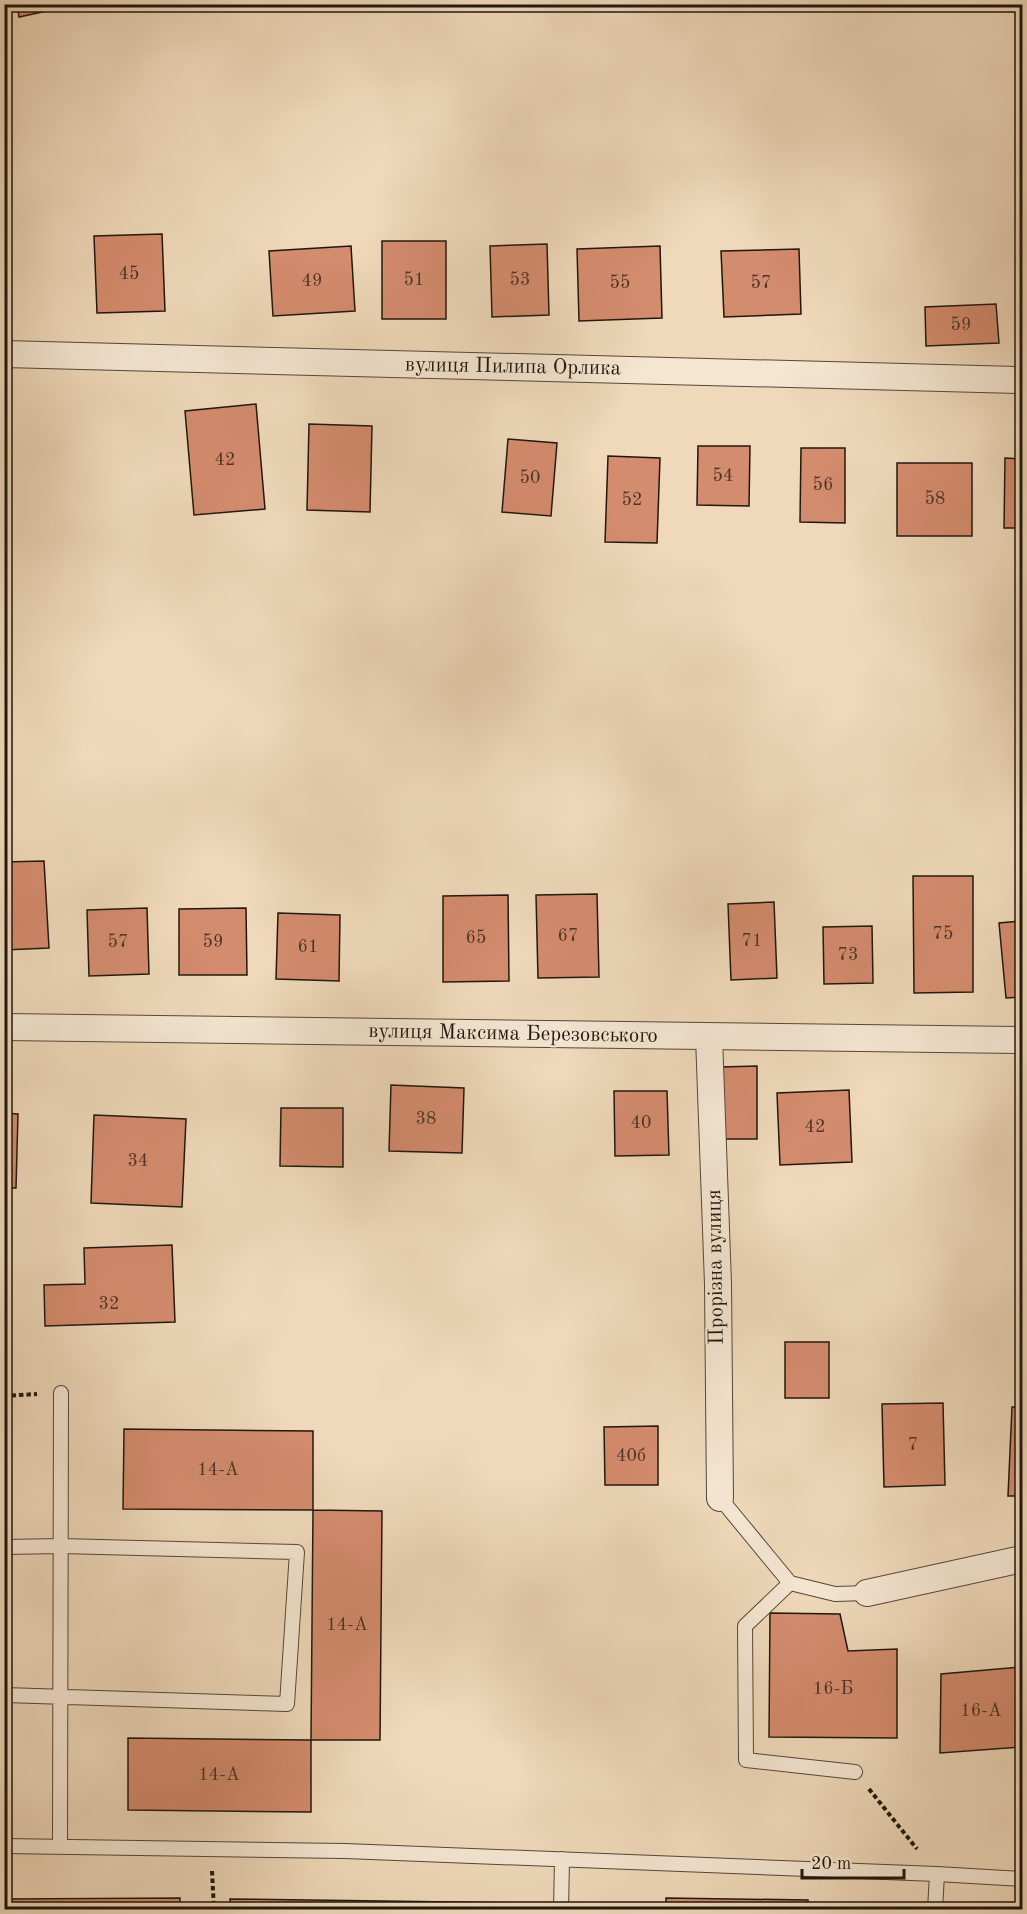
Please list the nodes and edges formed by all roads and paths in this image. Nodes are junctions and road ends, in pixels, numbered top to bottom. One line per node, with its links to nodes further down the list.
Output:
1 (4, 354): 2 (street, вулиця Пилипа Орлика)
2 (1023, 380)
3 (4, 1027): 4 (street, вулиця Максима Березовського)
4 (709, 1037): 5 (street, вулиця Максима Березовського); 8 (street, Прорізна вулиця)
5 (1023, 1040)
6 (61, 1393): 7 (path); 9 (lane)
7 (4, 1396)
8 (720, 1497): 12 (lane)
9 (61, 1546): 10 (lane); 15 (lane); 15 (lane)
10 (4, 1547)
11 (1023, 1559): 13 (street)
12 (790, 1583): 13 (lane); 16 (lane)
13 (867, 1593)
14 (4, 1695): 15 (lane)
15 (61, 1697): 18 (lane)
16 (855, 1772): 21 (path)
17 (4, 1846): 18 (lane)
18 (60, 1847): 19 (lane)
19 (212, 1849): 20 (lane); 23 (path)
20 (562, 1859): 21 (lane); 24 (lane)
21 (937, 1874): 22 (lane); 25 (lane)
22 (1023, 1879)
23 (214, 1910)
24 (561, 1910)
25 (935, 1910)

